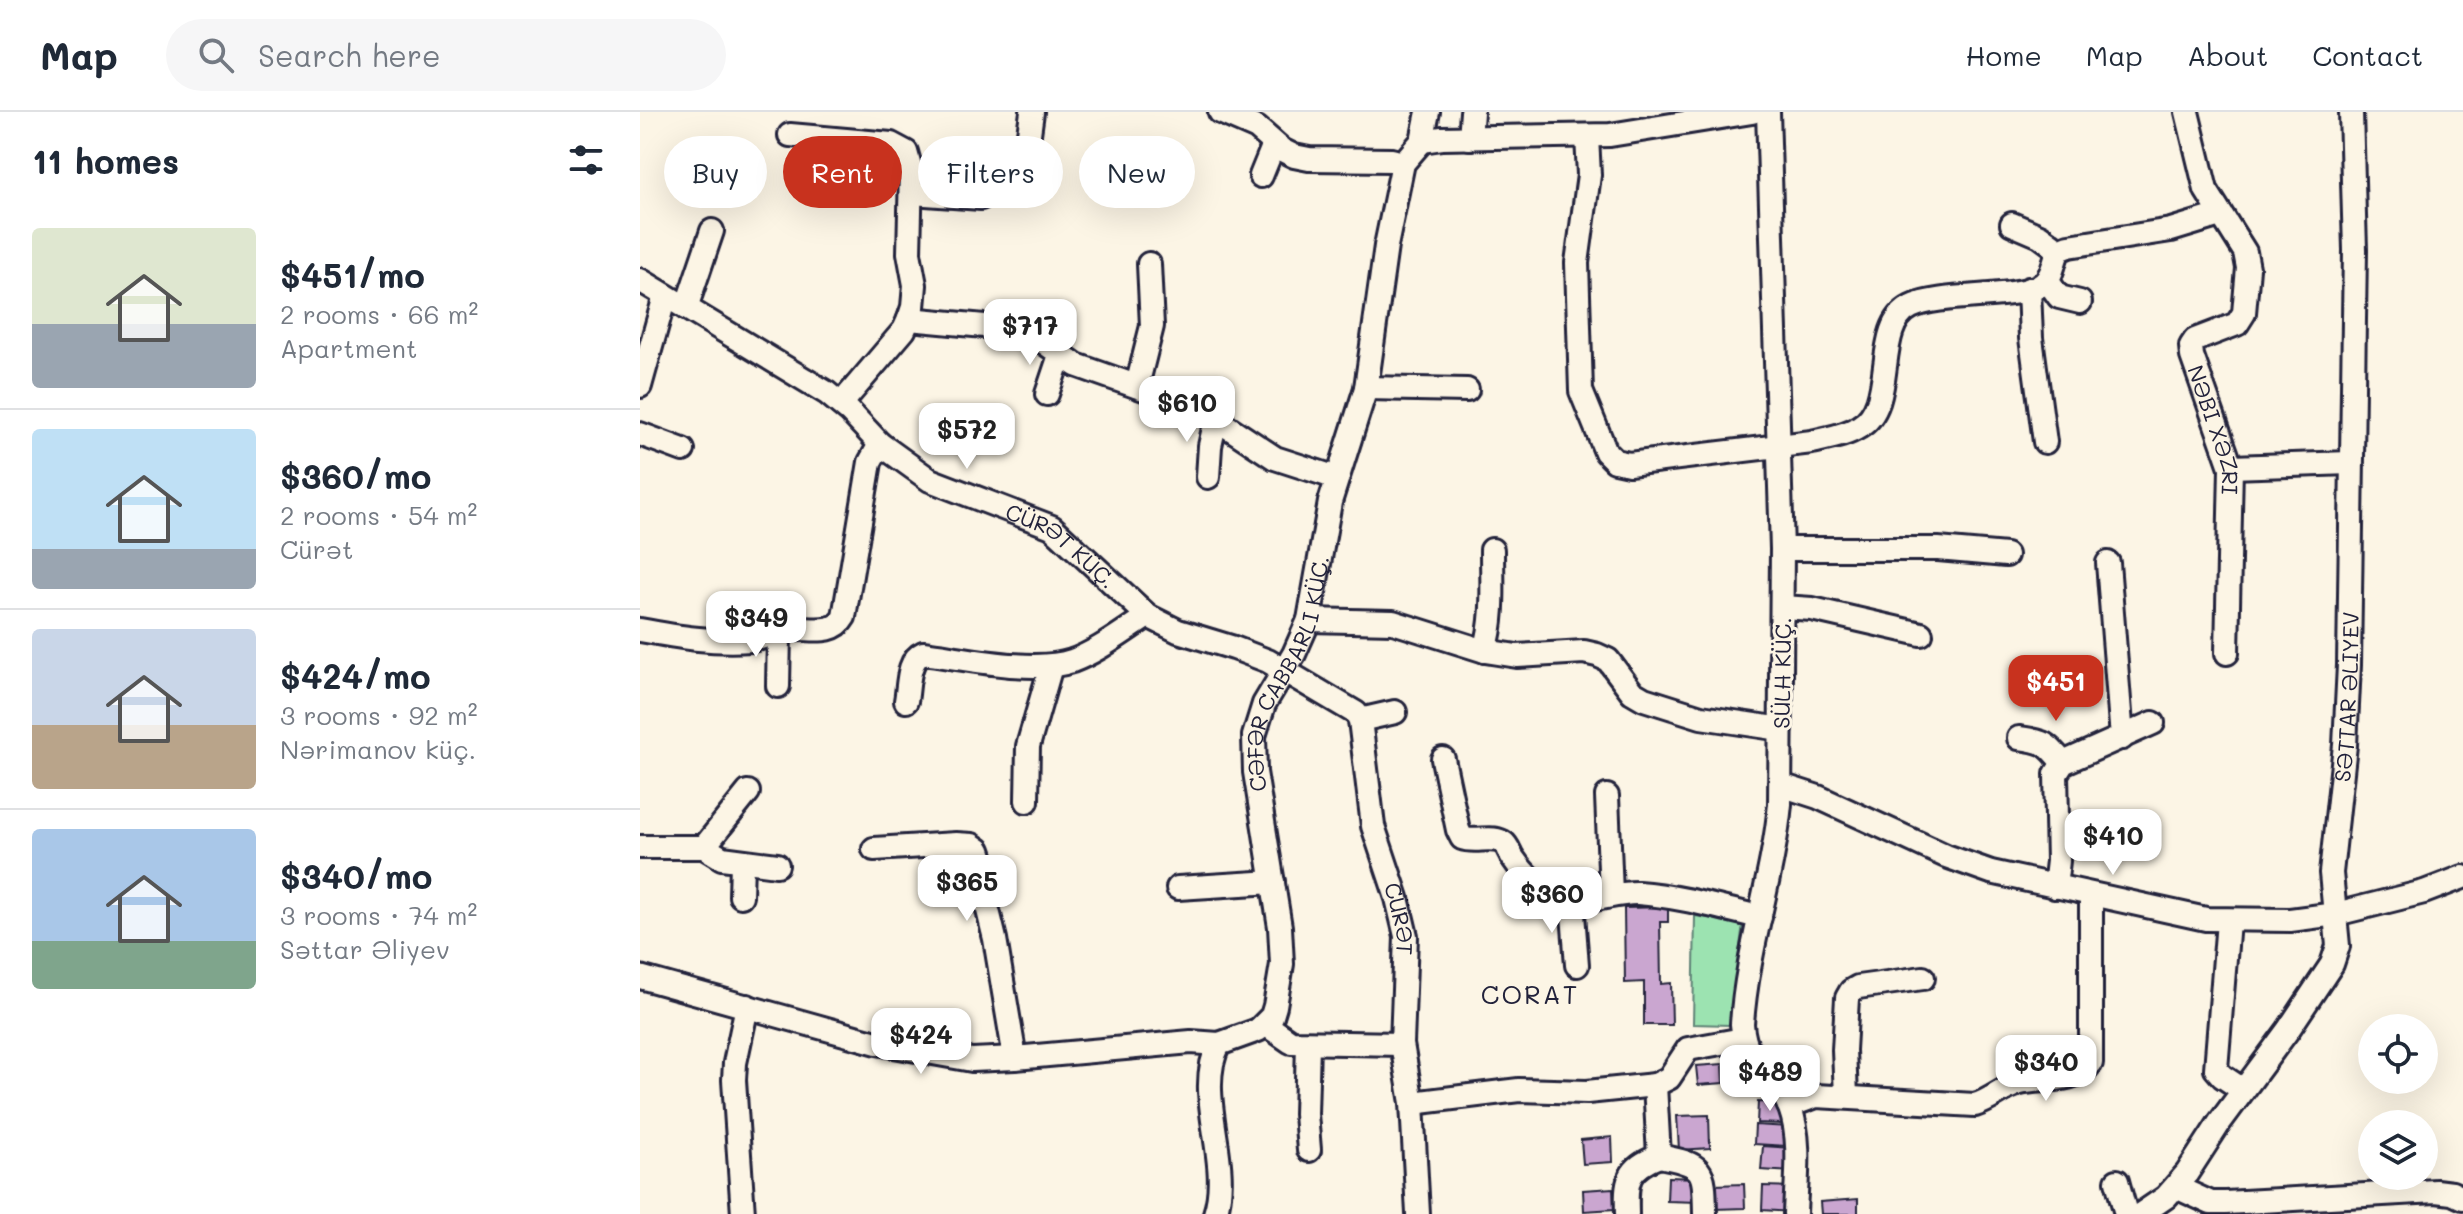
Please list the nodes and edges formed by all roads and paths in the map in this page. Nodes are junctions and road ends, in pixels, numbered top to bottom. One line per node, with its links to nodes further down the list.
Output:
1 (1032, 112): 10 (street)
2 (1220, 112): 14 (street)
3 (1428, 112): 13 (street)
4 (1472, 112): 12 (street)
5 (1752, 112): 11 (street)
6 (1768, 112): 41 (street, SÜLH KÜÇ.)
7 (2187, 112): 19 (street, NƏBI XƏZRI)
8 (2351, 112): 43 (street, SƏTTAR ƏLIYEV)
9 (790, 135): 17 (street)
10 (1029, 136)
11 (1587, 137): 12 (street); 41 (street)
12 (1470, 138): 13 (street)
13 (1422, 141): 15 (street)
14 (1274, 144): 15 (street); 16 (street)
15 (1403, 163): 33 (street)
16 (1261, 176)
17 (912, 193): 18 (street); 29 (street)
18 (918, 193)
19 (2220, 215): 22 (street); 44 (street, NƏBI XƏZRI)
20 (2012, 224): 22 (street)
21 (712, 231): 28 (street)
22 (2059, 250): 25 (street)
23 (1149, 264): 32 (street)
24 (640, 280): 26 (street, CÜRƏT KÜÇ.)
25 (2038, 284): 27 (street); 39 (street); 41 (street)
26 (665, 296): 28 (street, CÜRƏT KÜÇ.); 31 (street)
27 (2080, 302)
28 (686, 308): 36 (street, CÜRƏT KÜÇ.)
29 (909, 319): 30 (street); 36 (street)
30 (1060, 355): 32 (street); 35 (street)
31 (640, 386)
32 (1137, 386): 37 (street)
33 (1366, 388): 34 (street); 46 (street)
34 (1467, 390)
35 (1047, 394)
36 (841, 404): 40 (street, CÜRƏT KÜÇ.)
37 (1216, 419): 45 (street); 46 (street)
38 (640, 434): 42 (street)
39 (2045, 442)
40 (880, 444): 52 (street, CÜRƏT KÜÇ.); 55 (street)
41 (1780, 444): 47 (street, SÜLH KÜÇ.)
42 (683, 450)
43 (2350, 463): 44 (street); 88 (street, SƏTTAR ƏLIYEV)
44 (2231, 467): 58 (street, NƏBI XƏZRI)
45 (1208, 477)
46 (1337, 478): 53 (street)
47 (1782, 549): 49 (street); 51 (street, SÜLH KÜÇ.)
48 (1492, 550): 57 (street)
49 (2006, 555)
50 (2108, 563): 68 (street)
51 (1783, 607): 56 (street); 66 (street, SÜLH KÜÇ.)
52 (1148, 616): 59 (street); 60 (street, CÜRƏT KÜÇ.)
53 (1309, 620): 57 (street); 60 (street)
54 (640, 630): 55 (street)
55 (779, 632): 61 (street)
56 (1921, 634)
57 (1485, 651): 66 (street)
58 (2227, 653)
59 (1051, 666): 62 (street); 74 (street)
60 (1285, 671): 64 (street); 81 (street)
61 (778, 686)
62 (906, 701)
63 (1395, 712): 64 (street)
64 (1360, 720): 99 (street, CÜRƏT)
65 (2153, 723): 68 (street)
66 (1781, 729): 71 (street, SÜLH KÜÇ.)
67 (2019, 738): 70 (street)
68 (2122, 738): 70 (street)
69 (1443, 759): 87 (street)
70 (2063, 763): 82 (street)
71 (1781, 785): 82 (street); 89 (street, SÜLH KÜÇ.)
72 (748, 792): 76 (street)
73 (1607, 796): 84 (street)
74 (1027, 801)
75 (640, 847): 76 (street)
76 (704, 847): 78 (street)
77 (874, 849): 100 (street)
78 (742, 863): 79 (street); 85 (street)
79 (777, 865)
80 (2463, 877): 88 (street)
81 (1273, 882): 83 (street); 95 (street)
82 (2055, 887): 86 (street)
83 (1178, 888)
84 (1611, 894): 87 (street); 89 (street)
85 (741, 896)
86 (2091, 896): 90 (street); 103 (street)
87 (1572, 901): 91 (street)
88 (2336, 914): 90 (street); 102 (street, SƏTTAR ƏLIYEV)
89 (1760, 917): 96 (street, SÜLH KÜÇ.)
90 (2228, 921): 102 (street)
91 (1577, 965)
92 (640, 977): 94 (street)
93 (1923, 978): 103 (street)
94 (747, 1006): 100 (street); 112 (street)
95 (1265, 1024): 97 (street); 98 (street)
96 (1743, 1039): 101 (street); 105 (street)
97 (1219, 1044): 100 (street); 113 (street)
98 (1308, 1044): 99 (street); 106 (street)
99 (1402, 1044): 104 (street, CÜRƏT)
100 (1015, 1058)
101 (1655, 1085): 104 (street); 107 (street)
102 (2243, 1090): 109 (street, SƏTTAR ƏLIYEV)
103 (1846, 1096): 105 (street)
104 (1412, 1103): 114 (street, CÜRƏT)
105 (1789, 1106): 117 (street)
106 (1309, 1150)
107 (1659, 1156): 115 (street); 116 (street)
108 (2117, 1181): 118 (street)
109 (2176, 1187): 111 (street); 119 (street, SƏTTAR ƏLIYEV)
110 (2463, 1198): 111 (street)
111 (2214, 1208)
112 (743, 1214)
113 (1215, 1214)
114 (1418, 1214)
115 (1627, 1214)
116 (1705, 1214)
117 (1795, 1214)
118 (2126, 1214)
119 (2141, 1214)

